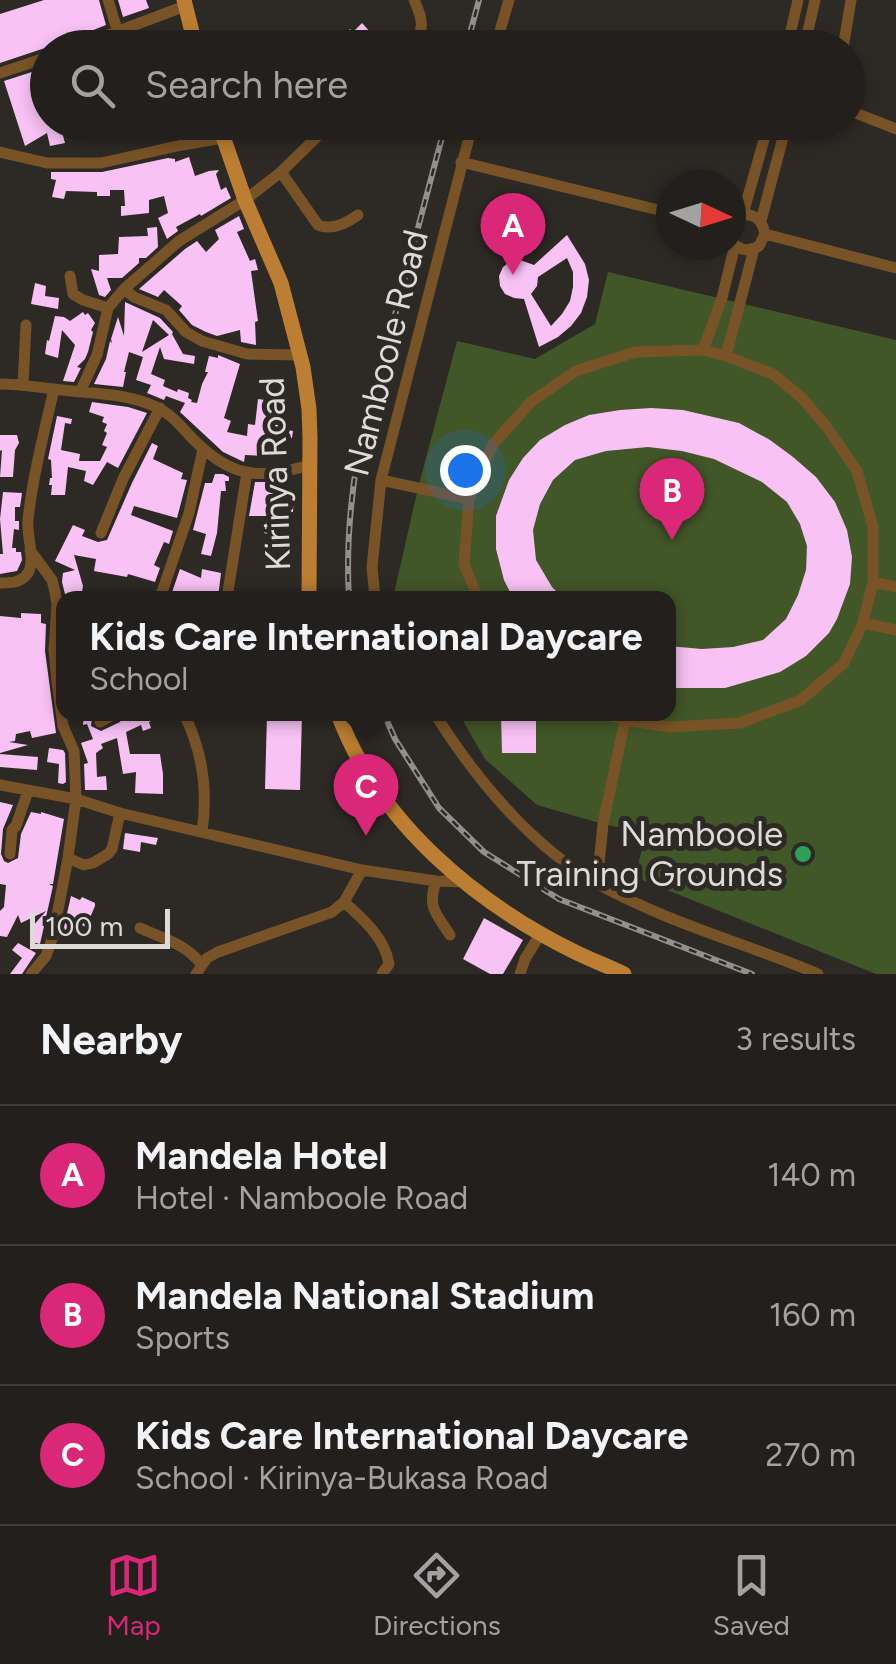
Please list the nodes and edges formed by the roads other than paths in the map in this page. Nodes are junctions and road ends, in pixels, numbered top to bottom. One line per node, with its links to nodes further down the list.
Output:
1 (108, 0): 8 (street)
2 (414, 0): 11 (street)
3 (509, 0): 12 (street)
4 (798, 0): 13 (street)
5 (815, 0): 14 (street)
6 (851, 0): 15 (street)
7 (185, 3): 9 (street); 10 (main road)
8 (117, 30)
9 (125, 30)
10 (192, 30)
11 (422, 30)
12 (500, 30)
13 (791, 30)
14 (808, 30)
15 (846, 30)
16 (30, 63): 17 (street)
17 (0, 73)
18 (866, 117): 19 (street)
19 (896, 128)
20 (195, 140): 26 (street)
21 (224, 140): 29 (main road, Kirinya Road)
22 (313, 140): 28 (street)
23 (467, 140): 27 (street, Namboole Road)
24 (764, 140): 30 (street)
25 (783, 140): 34 (street)
26 (0, 152)
27 (461, 162): 31 (street); 54 (street, Namboole Road)
28 (280, 172): 29 (street); 32 (street)
29 (245, 200): 40 (street); 44 (main road, Kirinya Road)
30 (746, 203)
31 (656, 209)
32 (358, 214)
33 (746, 214): 34 (street)
34 (763, 227): 36 (street); 38 (street)
35 (746, 249): 36 (street)
36 (754, 249): 45 (street)
37 (730, 260): 43 (street)
38 (896, 268)
39 (70, 276): 41 (street)
40 (124, 289): 41 (street); 44 (street)
41 (108, 308): 49 (street)
42 (26, 325): 47 (street)
43 (703, 350): 45 (street); 55 (street)
44 (301, 356): 52 (main road, Kirinya Road)
45 (726, 356): 58 (street)
46 (0, 384): 47 (street)
47 (22, 385): 48 (street)
48 (54, 389): 49 (street); 57 (street)
49 (80, 392): 50 (street)
50 (160, 408): 51 (street); 56 (street)
51 (203, 449): 53 (street); 61 (street)
52 (310, 466): 53 (street); 63 (main road, Kirinya Road)
53 (247, 472): 62 (street)
54 (381, 480): 55 (street); 64 (street, Namboole Road)
55 (469, 499): 65 (street)
56 (100, 533)
57 (30, 550): 59 (street); 68 (street)
58 (872, 582): 60 (street); 66 (street)
59 (0, 583)
60 (896, 587)
61 (162, 591)
62 (227, 591)
63 (309, 591)
64 (374, 591)
65 (475, 591)
66 (863, 622): 67 (street); 74 (street)
67 (896, 630)
68 (56, 668)
69 (62, 721): 77 (street)
70 (187, 721): 79 (street)
71 (341, 721): 84 (main road)
72 (440, 721): 85 (street)
73 (625, 721): 85 (street)
74 (631, 721)
75 (0, 785): 76 (street)
76 (28, 791): 77 (street); 80 (street)
77 (76, 799): 78 (street); 81 (street)
78 (120, 813): 79 (street); 81 (street)
79 (202, 832): 82 (street)
80 (10, 854)
81 (68, 858): 93 (street)
82 (362, 870): 83 (street); 86 (street)
83 (436, 881): 84 (street); 89 (street)
84 (466, 882): 88 (main road)
85 (597, 884): 91 (street)
86 (344, 902): 90 (street); 94 (street)
87 (140, 928): 90 (street)
88 (542, 933): 92 (main road); 95 (street)
89 (450, 935)
90 (198, 969)
91 (793, 969): 96 (street)
92 (620, 973)
93 (32, 974)
94 (382, 974)
95 (520, 974)
96 (818, 974)

